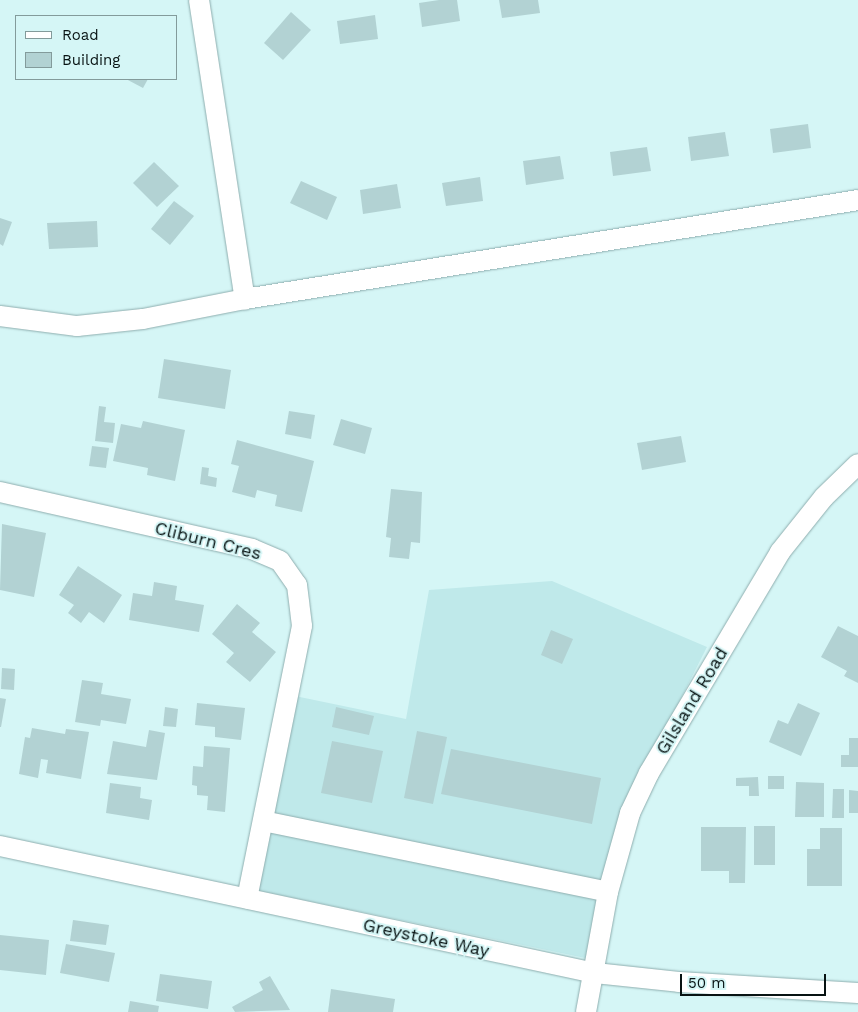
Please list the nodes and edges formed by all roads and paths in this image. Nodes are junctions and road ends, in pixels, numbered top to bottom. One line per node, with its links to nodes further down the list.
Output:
1 (199, 0): 3 (street)
2 (858, 200): 3 (street)
3 (245, 299): 4 (street)
4 (0, 316)
5 (858, 464): 9 (street, Gilsland Road)
6 (0, 492): 7 (street, Cliburn Cres)
7 (263, 821): 9 (street); 10 (street, Cliburn Cres)
8 (0, 846): 10 (street, Greystoke Way)
9 (608, 892): 11 (street, Gilsland Road)
10 (247, 899): 11 (street, Greystoke Way)
11 (595, 973): 12 (street, Greystoke Way); 13 (street, Gilsland Road)
12 (858, 993)
13 (586, 1012)

